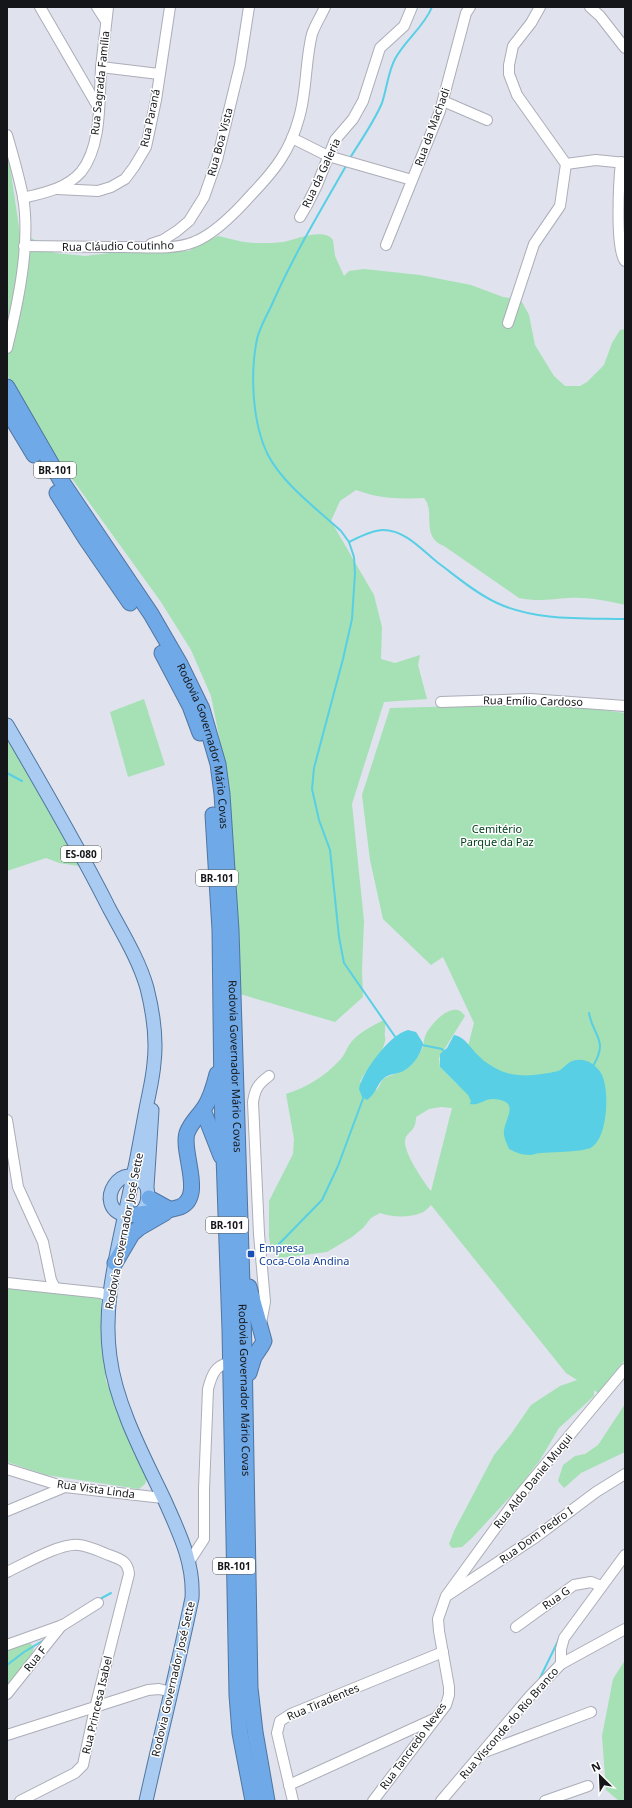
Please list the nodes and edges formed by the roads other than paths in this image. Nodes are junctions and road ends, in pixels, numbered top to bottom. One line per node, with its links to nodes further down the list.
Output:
1 (40, 7): 16 (street)
2 (97, 7): 11 (street, Rua Sagrada Família)
3 (108, 7): 11 (street, Rua Sagrada Família)
4 (170, 7): 14 (street, Rua Paraná)
5 (250, 7): 29 (street, Rua Boa Vista)
6 (325, 7): 19 (street, Rua Cláudio Coutinho)
7 (412, 7): 20 (street, Rua da Galeria)
8 (470, 7): 15 (street, Rua da Machadi)
9 (540, 7): 22 (street)
10 (590, 7): 12 (street)
11 (106, 21): 13 (street, Rua Sagrada Família)
12 (625, 48)
13 (102, 68): 14 (street); 16 (street, Rua Sagrada Família)
14 (159, 74): 24 (street, Rua Paraná)
15 (443, 101): 17 (street); 23 (street, Rua da Machadi)
16 (98, 108): 24 (street, Rua Sagrada Família)
17 (487, 120)
18 (7, 135): 25 (street)
19 (292, 138): 20 (street); 29 (street, Rua Cláudio Coutinho)
20 (328, 156): 23 (street); 26 (street, Rua da Galeria)
21 (623, 163): 22 (street); 30 (street)
22 (566, 164): 31 (street)
23 (412, 180): 27 (street, Rua da Machadi)
24 (57, 189): 25 (street, Rua Sagrada Família)
25 (23, 198): 28 (street)
26 (300, 217)
27 (386, 245)
28 (24, 246): 29 (street, Rua Cláudio Coutinho); 32 (street)
29 (143, 247)
30 (625, 261)
31 (508, 323)
32 (7, 348)
33 (7, 387): 49 (highway, Rodovia Governador Mário Covas / BR-101)
34 (7, 410): 38 (highway, Rodovia Governador Mário Covas / BR-101)
35 (441, 702): 36 (street, Rua Emílio Cardoso)
36 (625, 706)
37 (7, 724): 40 (main road, Rodovia Governador José Sette / ES-080)
38 (222, 1053): 41 (highway, Rodovia Governador Mário Covas / BR-101); 42 (highway)
39 (269, 1076): 57 (street)
40 (150, 1091): 47 (main road, Rodovia Governador José Sette / ES-080); 48 (main road)
41 (222, 1098): 42 (highway); 46 (highway, Rodovia Governador Mário Covas / BR-101); 49 (highway)
42 (205, 1106): 44 (highway); 45 (highway)
43 (7, 1120): 55 (street)
44 (213, 1138): 45 (highway); 46 (highway)
45 (187, 1155): 50 (highway)
46 (225, 1164): 58 (highway, Rodovia Governador Mário Covas / BR-101)
47 (128, 1177): 48 (main road); 51 (main road, Rodovia Governador José Sette); 51 (main road)
48 (148, 1193): 50 (highway); 51 (main road)
49 (239, 1194): 52 (highway, Rodovia Governador Mário Covas / BR-101)
50 (172, 1208): 51 (highway); 53 (highway)
51 (126, 1214): 53 (main road, Rodovia Governador José Sette)
52 (242, 1253): 57 (highway); 59 (highway, Rodovia Governador Mário Covas / BR-101)
53 (115, 1263): 56 (main road, Rodovia Governador José Sette)
54 (7, 1283): 55 (street)
55 (55, 1288): 56 (street)
56 (110, 1297): 65 (main road, Rodovia Governador José Sette)
57 (259, 1304): 59 (highway)
58 (230, 1330): 59 (highway); 60 (highway, Rodovia Governador Mário Covas / BR-101)
59 (251, 1349): 91 (highway, Rodovia Governador Mário Covas / BR-101)
60 (230, 1362): 68 (street); 90 (highway, Rodovia Governador Mário Covas / BR-101)
61 (625, 1369): 71 (street, Rua Aldo Daniel Muqui)
62 (7, 1469): 64 (street, Rua Vista Linda)
63 (625, 1474): 71 (street, Rua Dom Pedro I)
64 (66, 1487): 65 (street, Rua Vista Linda); 66 (street)
65 (163, 1498): 68 (main road, Rodovia Governador José Sette)
66 (7, 1511)
67 (625, 1556): 70 (street)
68 (189, 1562): 79 (main road, Rodovia Governador José Sette)
69 (7, 1572): 81 (street, Rua Princesa Isabel)
70 (602, 1586): 74 (street, Rua G); 78 (street)
71 (446, 1596): 77 (street, Rua Tancredo Neves)
72 (98, 1602): 73 (street)
73 (63, 1625): 76 (street); 80 (street, Rua F)
74 (516, 1627)
75 (625, 1628): 78 (street, Rua Visconde do Rio Branco)
76 (7, 1645)
77 (443, 1652): 83 (street, Rua Tancredo Neves); 86 (street, Rua Tiradentes)
78 (561, 1664): 85 (street, Rua Visconde do Rio Branco)
79 (172, 1692): 81 (street); 89 (main road, Rodovia Governador José Sette)
80 (7, 1694)
81 (95, 1708): 84 (street); 88 (street, Rua Princesa Isabel)
82 (591, 1712): 85 (street)
83 (438, 1717): 86 (street); 93 (street, Rua Tancredo Neves)
84 (7, 1735)
85 (482, 1753): 94 (street, Rua Visconde do Rio Branco)
86 (289, 1785): 92 (street, Rua Tiradentes)
87 (588, 1786): 95 (street)
88 (20, 1801)
89 (146, 1801)
90 (253, 1801)
91 (267, 1801)
92 (293, 1801)
93 (373, 1801)
94 (441, 1801)
95 (545, 1801)

